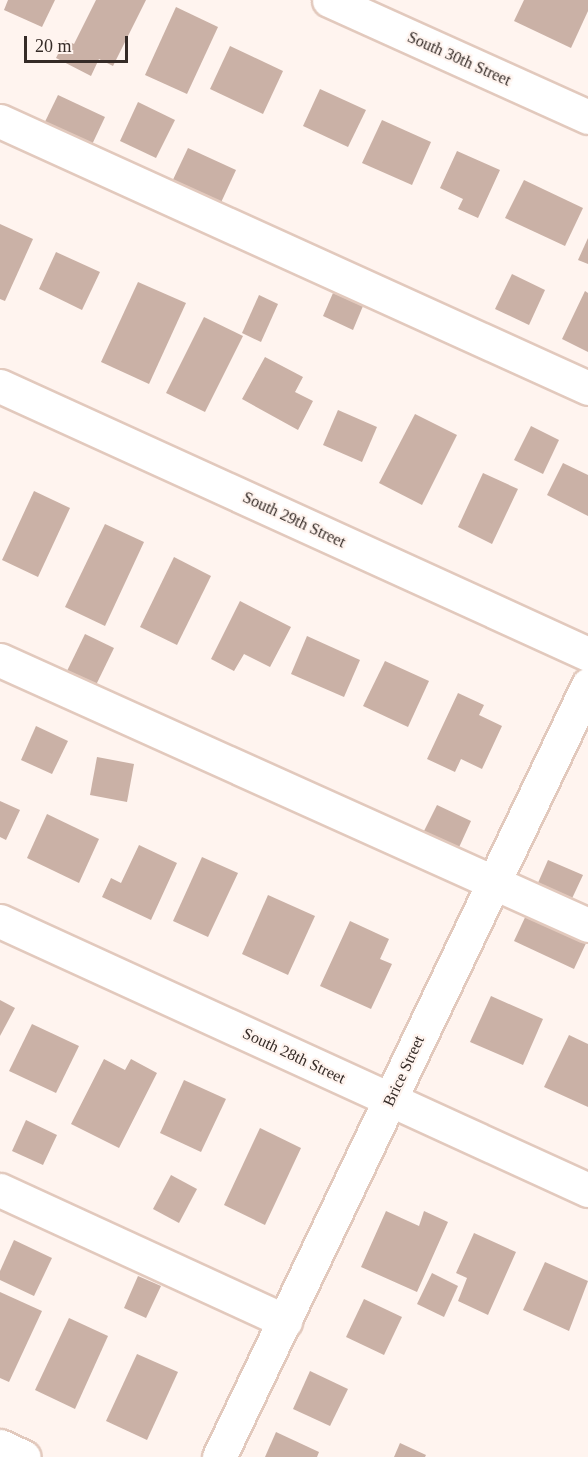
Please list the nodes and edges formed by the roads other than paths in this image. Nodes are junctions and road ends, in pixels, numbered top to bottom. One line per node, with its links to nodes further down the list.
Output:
1 (329, 0): 2 (street, South 30th Street)
2 (588, 117)
3 (0, 121): 5 (street)
4 (0, 386): 6 (street, South 29th Street)
5 (588, 388)
6 (588, 654)
7 (0, 660): 9 (street)
8 (588, 685): 9 (street, Brice Street)
9 (494, 882): 11 (street); 12 (street, Brice Street)
10 (0, 921): 12 (street, South 28th Street)
11 (588, 925)
12 (390, 1101): 14 (street, South 28th Street); 15 (street, Brice Street)
13 (0, 1190): 15 (street)
14 (588, 1190)
15 (285, 1321): 18 (street, Brice Street)
16 (0, 1446): 17 (street)
17 (24, 1457)
18 (219, 1457)

